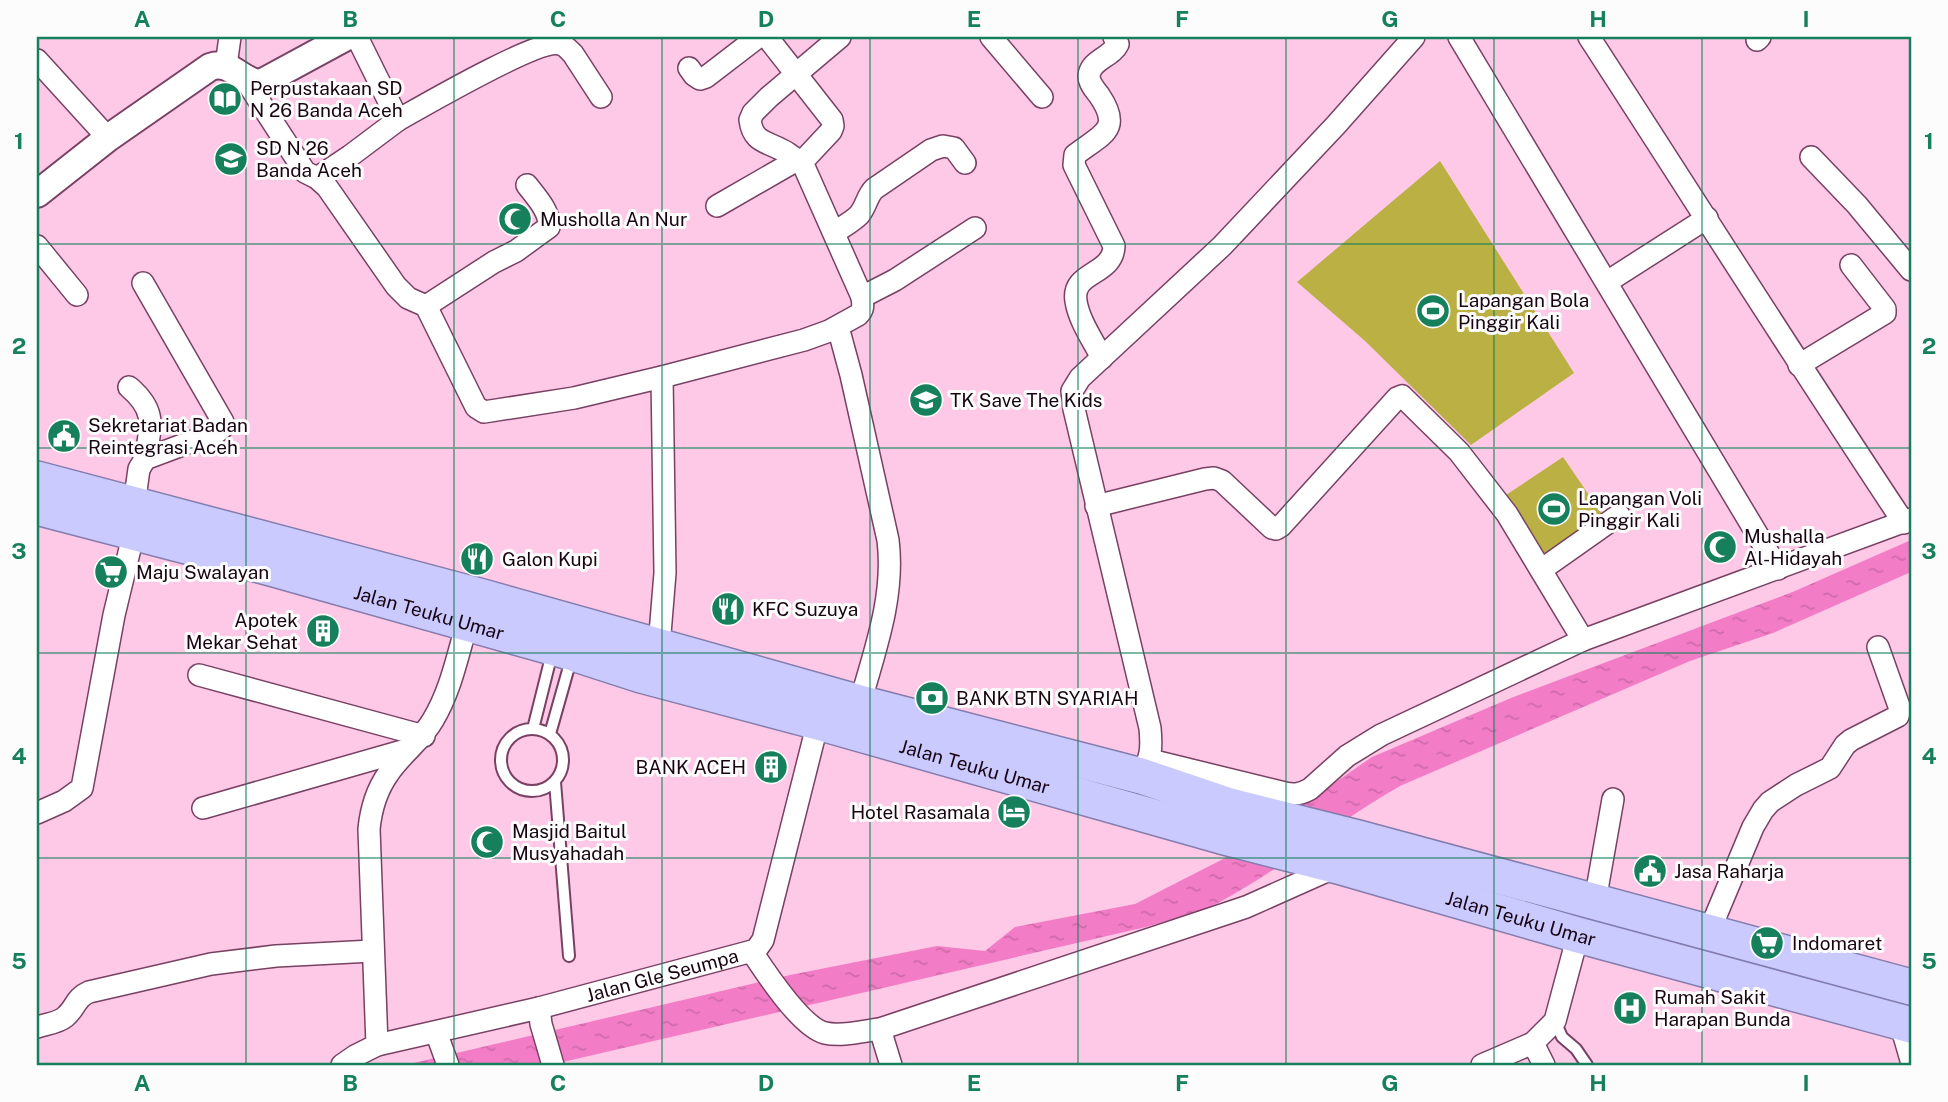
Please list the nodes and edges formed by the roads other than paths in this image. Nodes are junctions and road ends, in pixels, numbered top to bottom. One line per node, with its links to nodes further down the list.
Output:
1 (230, 37): 14 (street)
2 (346, 37): 14 (street)
3 (356, 37): 18 (street)
4 (758, 37): 13 (street)
5 (767, 37): 15 (street)
6 (840, 37): 15 (street)
7 (991, 37): 17 (street)
8 (1114, 37): 39 (street)
9 (1414, 37): 39 (street)
10 (1459, 37): 33 (street)
11 (1589, 37): 27 (street)
12 (37, 60): 19 (street)
13 (689, 68)
14 (234, 70): 19 (street); 23 (street)
15 (797, 75): 21 (street); 21 (street)
16 (601, 97): 18 (street)
17 (1042, 97)
18 (398, 120): 23 (street)
19 (108, 138): 25 (street)
20 (1811, 157): 32 (street)
21 (800, 161): 26 (street); 29 (street)
22 (965, 163): 29 (street)
23 (317, 178): 37 (street)
24 (527, 185): 37 (street)
25 (37, 194)
26 (717, 206)
27 (1707, 218): 33 (street); 40 (street)
28 (975, 228): 36 (street)
29 (834, 233): 36 (street)
30 (37, 246): 35 (street)
31 (1852, 265): 40 (street)
32 (1911, 270)
33 (1607, 282): 50 (street)
34 (143, 283): 43 (street)
35 (77, 295)
36 (862, 297): 38 (street)
37 (426, 306): 41 (street)
38 (838, 327): 41 (street); 58 (street)
39 (1102, 358): 45 (street)
40 (1800, 365): 49 (street)
41 (662, 377): 54 (street)
42 (130, 387): 43 (street)
43 (145, 458): 48 (street)
44 (37, 479): 48 (highway, Jalan Teuku Umar)
45 (1096, 506): 51 (street); 63 (street)
46 (37, 507): 48 (highway, Jalan Teuku Umar)
47 (1619, 515): 51 (street)
48 (134, 519): 52 (highway, Jalan Teuku Umar); 54 (highway, Jalan Teuku Umar); 67 (street)
49 (1908, 521): 50 (street)
50 (1778, 569): 53 (street)
51 (1541, 570): 53 (street)
52 (467, 624): 56 (highway, Jalan Teuku Umar); 62 (street)
53 (1583, 640): 63 (street)
54 (659, 646): 58 (highway, Jalan Teuku Umar)
55 (1878, 647): 72 (street)
56 (563, 650): 59 (highway, Jalan Teuku Umar); 60 (lane); 61 (lane)
57 (199, 675): 62 (street)
58 (860, 703): 63 (highway, Jalan Teuku Umar)
59 (818, 722): 68 (highway, Jalan Teuku Umar); 76 (street, Jalan Gle Seumpa)
60 (533, 729): 61 (lane); 64 (lane)
61 (550, 734): 64 (lane)
62 (417, 742): 66 (street); 74 (street)
63 (1146, 768): 68 (highway, Jalan Teuku Umar)
64 (555, 782): 75 (lane)
65 (1613, 799): 71 (street)
66 (203, 808)
67 (37, 813)
68 (1226, 821): 69 (highway, Jalan Teuku Umar); 70 (highway, Jalan Teuku Umar)
69 (1374, 853): 70 (highway, Jalan Teuku Umar); 71 (highway, Jalan Teuku Umar); 73 (highway, Jalan Teuku Umar)
70 (1331, 864): 82 (street)
71 (1595, 901): 72 (highway, Jalan Teuku Umar)
72 (1709, 932): 77 (highway, Jalan Teuku Umar)
73 (1578, 935): 79 (street); 80 (highway, Jalan Teuku Umar)
74 (372, 951): 81 (street); 84 (street)
75 (569, 956)
76 (758, 961): 78 (street, Jalan Gle Seumpa); 82 (street)
77 (1911, 987)
78 (540, 1016): 85 (street, Jalan Gle Seumpa); 88 (street)
79 (1555, 1021): 83 (street); 92 (lane)
80 (1905, 1023): 86 (street)
81 (37, 1027)
82 (880, 1029): 89 (street)
83 (1533, 1043): 90 (street); 91 (street)
84 (377, 1045): 85 (street, Jalan Gle Seumpa); 87 (street, Jalan Gle Seumpa)
85 (442, 1050)
86 (1911, 1060)
87 (342, 1065)
88 (553, 1065)
89 (891, 1065)
90 (1482, 1065)
91 (1544, 1065)
92 (1587, 1065)

